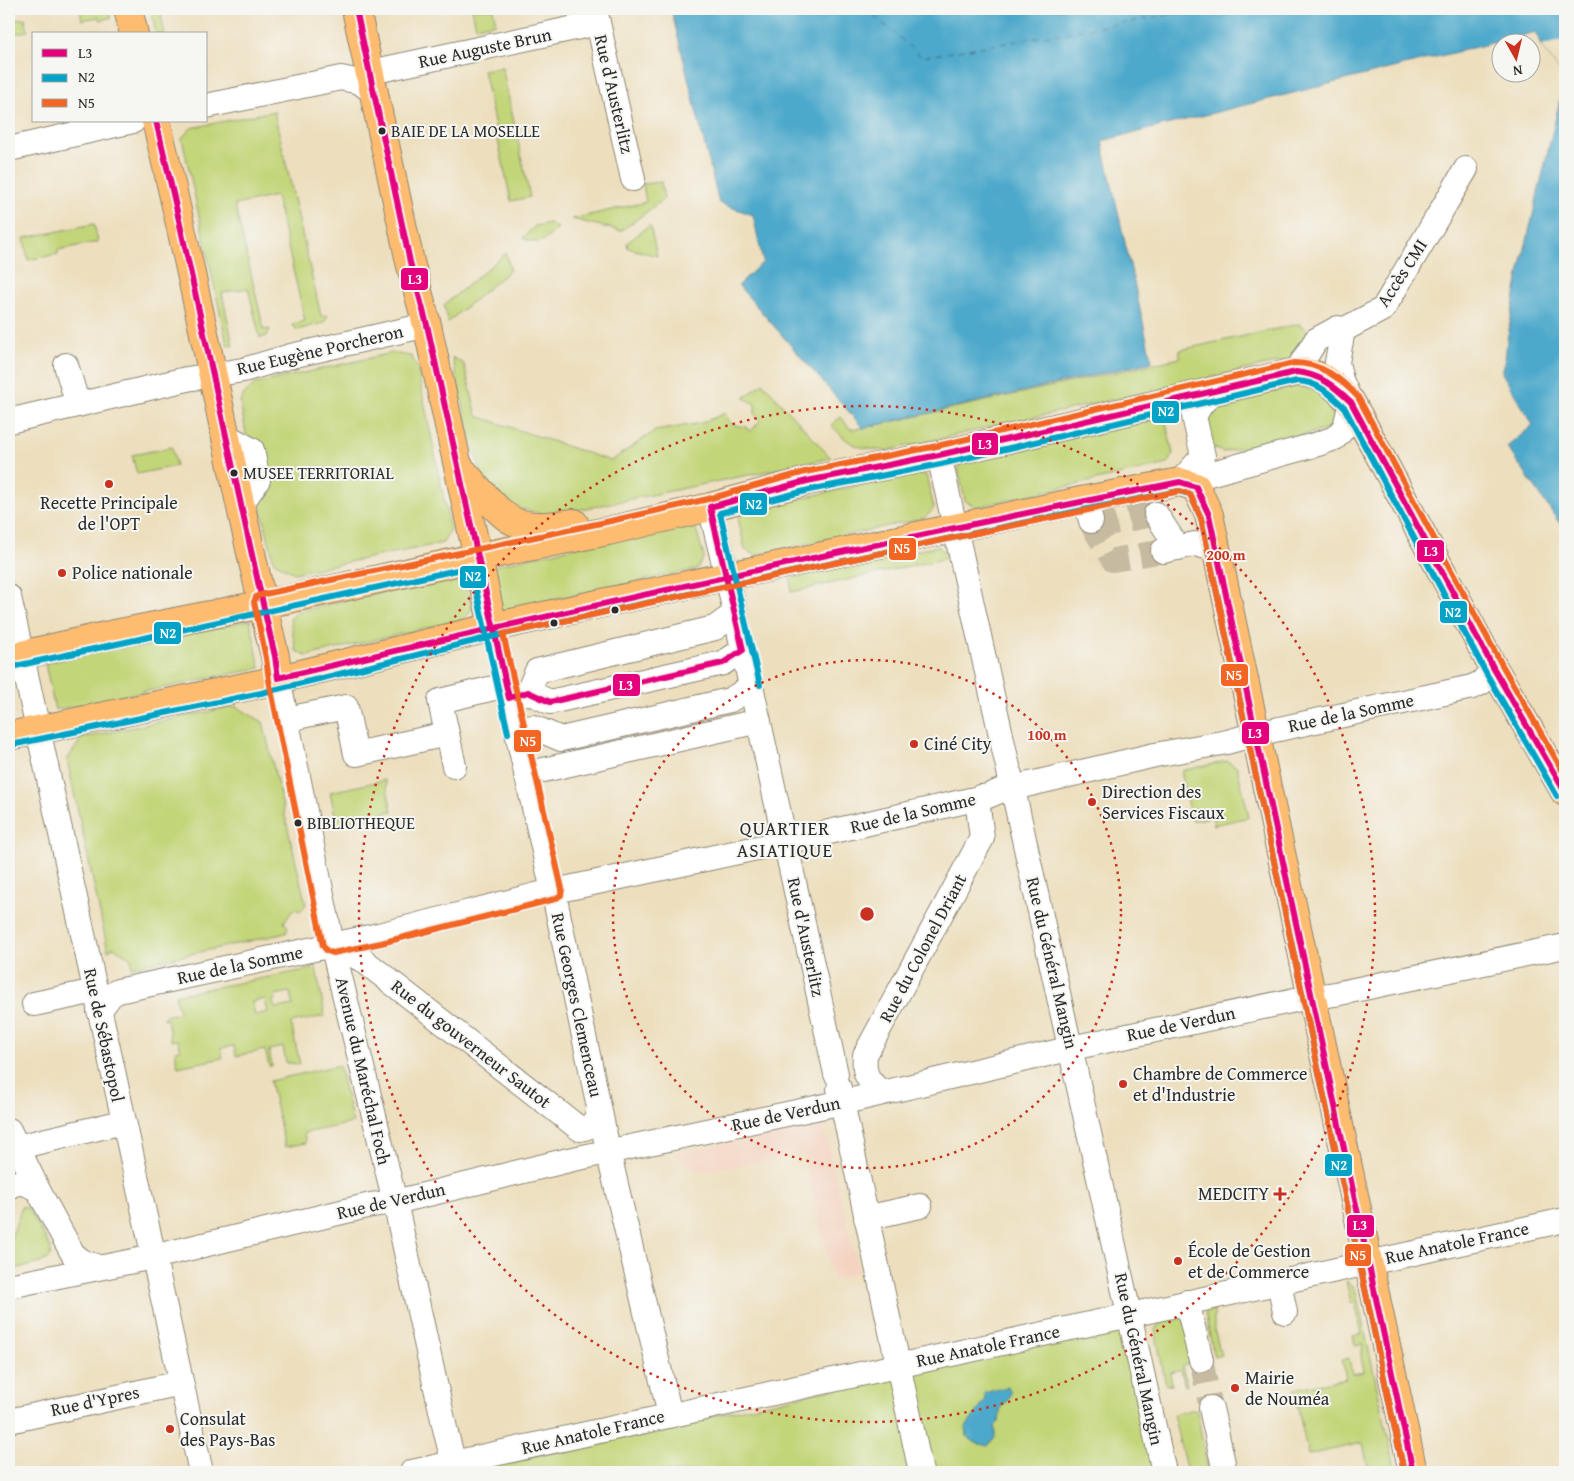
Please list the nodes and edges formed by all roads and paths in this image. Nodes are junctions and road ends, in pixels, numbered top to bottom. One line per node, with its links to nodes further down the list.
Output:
1 (128, 9): 4 (main road)
2 (356, 9): 5 (main road, Rue Georges Clemenceau)
3 (597, 16): 5 (street, Rue Auguste Brun); 11 (street, Rue d'Austerlitz)
4 (134, 32)
5 (373, 83): 6 (street); 12 (main road, Rue Georges Clemenceau)
6 (208, 106)
7 (129, 122): 9 (street)
8 (156, 122): 16 (main road, Avenue du Maréchal Foch)
9 (9, 149)
10 (1466, 169): 13 (street, Accès CMI)
11 (633, 179)
12 (427, 325): 16 (street, Rue Eugène Porcheron); 22 (main road, Rue Georges Clemenceau)
13 (1343, 330): 15 (street, Accès CMI); 18 (street)
14 (66, 365): 19 (street)
15 (1296, 372): 17 (main road); 18 (main road)
16 (212, 375): 19 (street, Rue Eugène Porcheron); 32 (main road, Avenue du Maréchal Foch)
17 (1214, 390): 21 (main road); 24 (street)
18 (1351, 402): 24 (street); 36 (main road)
19 (78, 406): 20 (street, Rue Eugène Porcheron)
20 (9, 421)
21 (939, 455): 23 (main road); 27 (street, Rue du Général Mangin)
22 (458, 466): 23 (main road); 29 (main road, Rue Georges Clemenceau)
23 (807, 480): 25 (main road)
24 (1180, 482): 27 (main road); 28 (main road)
25 (710, 507): 29 (main road); 30 (street, Rue d'Austerlitz)
26 (1156, 514): 28 (street)
27 (955, 528): 30 (main road); 49 (street, Rue du Général Mangin)
28 (1217, 550): 45 (main road)
29 (478, 557): 32 (main road); 33 (main road, Rue Georges Clemenceau)
30 (731, 596): 33 (main road); 34 (street, Rue d'Austerlitz); 39 (street)
31 (9, 597): 35 (street, Rue de Sébastopol)
32 (262, 604): 35 (main road); 37 (main road, Avenue du Maréchal Foch)
33 (493, 627): 37 (main road); 39 (street, Rue Georges Clemenceau)
34 (743, 650): 38 (street, Rue d'Austerlitz); 39 (street)
35 (15, 657): 42 (street, Rue de Sébastopol)
36 (1494, 669): 45 (street, Rue de la Somme); 50 (main road)
37 (278, 678): 40 (street, Avenue du Maréchal Foch); 42 (main road)
38 (751, 687): 41 (street, Rue d'Austerlitz); 43 (street)
39 (515, 692): 43 (street, Rue Georges Clemenceau); 44 (street)
40 (287, 718): 44 (street); 54 (street, Avenue du Maréchal Foch)
41 (759, 721): 48 (street); 52 (street, Rue d'Austerlitz)
42 (39, 729): 46 (main road); 57 (street, Rue de Sébastopol)
43 (517, 731): 48 (street, Rue Georges Clemenceau)
44 (447, 734): 47 (street)
45 (1256, 734): 49 (street, Rue de la Somme); 56 (main road)
46 (9, 736)
47 (454, 766)
48 (526, 774): 53 (street, Rue Georges Clemenceau)
49 (1013, 789): 51 (street, Rue de la Somme); 59 (street, Rue du Général Mangin)
50 (1565, 792)
51 (980, 797): 52 (street, Rue de la Somme); 61 (street, Rue du Colonel Driant)
52 (785, 842): 53 (street, Rue de la Somme); 60 (street, Rue d'Austerlitz)
53 (553, 891): 54 (street, Rue de la Somme); 62 (street, Rue Georges Clemenceau)
54 (332, 944): 57 (street, Rue de la Somme); 64 (street, Rue du gouverneur Sautot); 70 (street, Avenue du Maréchal Foch)
55 (1565, 946): 56 (street, Rue de Verdun)
56 (1312, 998): 59 (street, Rue de Verdun); 75 (main road)
57 (97, 1001): 58 (street); 63 (street, Rue de Sébastopol)
58 (34, 1004)
59 (1071, 1048): 61 (street, Rue de Verdun); 81 (street, Rue du Général Mangin)
60 (838, 1086): 61 (street, Rue de Verdun); 66 (street, Rue de Verdun); 72 (street, Rue d'Austerlitz)
61 (882, 1093)
62 (599, 1108): 64 (street); 66 (street, Rue Georges Clemenceau)
63 (123, 1122): 65 (street); 74 (street, Rue de Sébastopol)
64 (580, 1130): 67 (street)
65 (12, 1142): 69 (street)
66 (609, 1152): 67 (street, Rue de Verdun); 86 (street, Rue Georges Clemenceau)
67 (569, 1160): 70 (street, Rue de Verdun)
68 (9, 1187): 69 (street)
69 (38, 1190): 76 (street)
70 (394, 1202): 74 (street, Rue de Verdun); 88 (street, Avenue du Maréchal Foch)
71 (920, 1206): 72 (street)
72 (866, 1218): 83 (street, Rue d'Austerlitz)
73 (1565, 1220): 75 (street, Rue Anatole France)
74 (153, 1257): 76 (street, Rue de Verdun); 84 (street, Rue de Sébastopol)
75 (1369, 1263): 77 (street, Rue Anatole France); 94 (main road)
76 (98, 1267): 78 (street, Rue de Verdun)
77 (1279, 1282): 79 (street, Rue Anatole France); 80 (street)
78 (9, 1286)
79 (1188, 1302): 81 (street, Rue Anatole France); 82 (street)
80 (1285, 1312)
81 (1130, 1315): 83 (street, Rue Anatole France); 92 (street, Rue du Général Mangin)
82 (1201, 1360)
83 (898, 1366): 86 (street, Rue Anatole France); 91 (street, Rue d'Austerlitz)
84 (181, 1383): 87 (street, Rue d'Ypres); 89 (street, Rue de Sébastopol)
85 (1211, 1408): 93 (street)
86 (670, 1415): 88 (street, Rue Anatole France)
87 (9, 1421)
88 (455, 1468): 90 (street, Rue Anatole France)
89 (200, 1472)
90 (412, 1472)
91 (921, 1472)
92 (1164, 1472)
93 (1225, 1472)
94 (1413, 1472)

